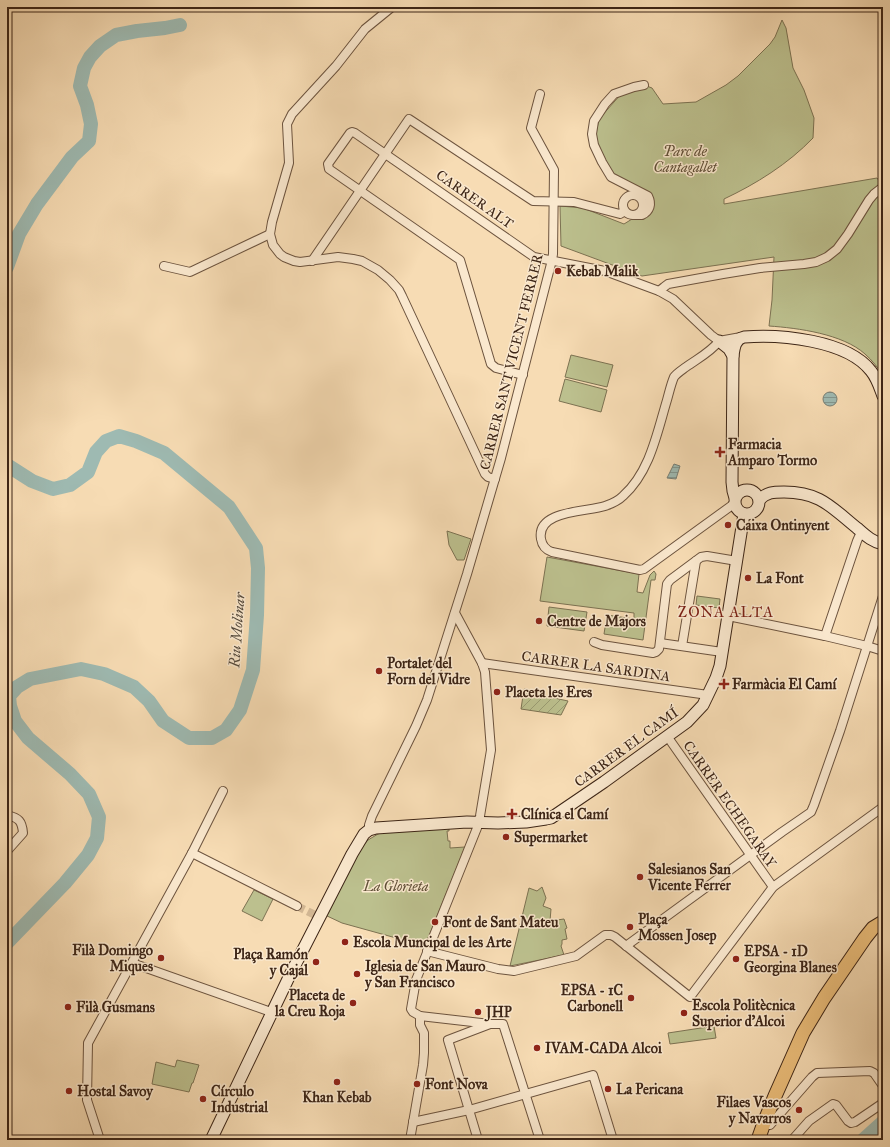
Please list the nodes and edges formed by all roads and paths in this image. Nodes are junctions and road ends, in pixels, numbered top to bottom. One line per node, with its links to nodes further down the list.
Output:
1 (392, 7): 10 (street)
2 (644, 85): 9 (street)
3 (540, 94): 7 (street, CARRER SANT VICENT FERRER)
4 (385, 153): 6 (street); 6 (street, CARRER ALT); 7 (street); 11 (street, CARRER ALT)
5 (883, 187): 14 (street)
6 (360, 191): 12 (street); 18 (street)
7 (554, 201): 8 (street); 11 (street, CARRER SANT VICENT FERRER)
8 (625, 211): 9 (street); 9 (street)
9 (635, 215)
10 (270, 234): 12 (street); 13 (street)
11 (552, 260): 14 (street, CARRER ALT); 18 (street, CARRER SANT VICENT FERRER)
12 (312, 261): 20 (street)
13 (164, 266)
14 (660, 291): 16 (street, CARRER ALT)
15 (741, 337): 16 (street); 17 (street); 19 (street)
16 (719, 341): 17 (street); 21 (street)
17 (733, 356): 21 (street)
18 (522, 374): 20 (street, CARRER SANT VICENT FERRER)
19 (883, 396)
20 (495, 479): 29 (street, CARRER SANT VICENT FERRER)
21 (735, 500): 22 (street); 23 (street)
22 (759, 500): 23 (street); 24 (street)
23 (744, 514): 27 (street, CARRER EL CAMÍ)
24 (861, 532): 25 (street); 31 (street)
25 (883, 544)
26 (696, 561): 27 (street); 33 (street); 34 (street)
27 (737, 561): 30 (street, CARRER EL CAMÍ)
28 (883, 596): 35 (street)
29 (455, 613): 38 (street); 45 (street, CARRER SANT VICENT FERRER)
30 (728, 616): 31 (street); 37 (street, CARRER EL CAMÍ)
31 (825, 636): 35 (street)
32 (594, 642): 33 (street)
33 (660, 643): 34 (street)
34 (682, 646): 37 (street)
35 (867, 646): 36 (street); 48 (street)
36 (883, 651)
37 (722, 652): 39 (street, CARRER EL CAMÍ)
38 (482, 663): 39 (street, CARRER LA SARDINA); 44 (street)
39 (708, 695): 40 (street, CARRER EL CAMÍ)
40 (667, 736): 44 (street, CARRER EL CAMÍ); 48 (street, CARRER ECHEGARAY)
41 (223, 791): 47 (street)
42 (883, 807): 49 (street)
43 (7, 815): 46 (street)
44 (478, 822): 45 (street, CARRER EL CAMÍ); 53 (street)
45 (369, 830): 55 (street)
46 (7, 851)
47 (192, 853): 50 (street); 54 (street)
48 (750, 855): 49 (street, CARRER ECHEGARAY); 52 (street)
49 (773, 887): 52 (street)
50 (297, 906)
51 (883, 922): 62 (main road)
52 (626, 946): 53 (street)
53 (427, 951): 56 (street)
54 (132, 963): 55 (street); 65 (street)
55 (271, 1012): 66 (street)
56 (420, 1016): 57 (street); 63 (street)
57 (490, 1024): 59 (street); 61 (street)
58 (883, 1086): 62 (street)
59 (525, 1095): 61 (street); 69 (street); 70 (street)
60 (883, 1103): 64 (street)
61 (469, 1110): 63 (street); 68 (street)
62 (766, 1118): 71 (main road)
63 (413, 1122): 67 (street)
64 (793, 1139)
65 (100, 1140)
66 (211, 1140)
67 (410, 1140)
68 (478, 1140)
69 (540, 1140)
70 (613, 1140)
71 (758, 1140)

